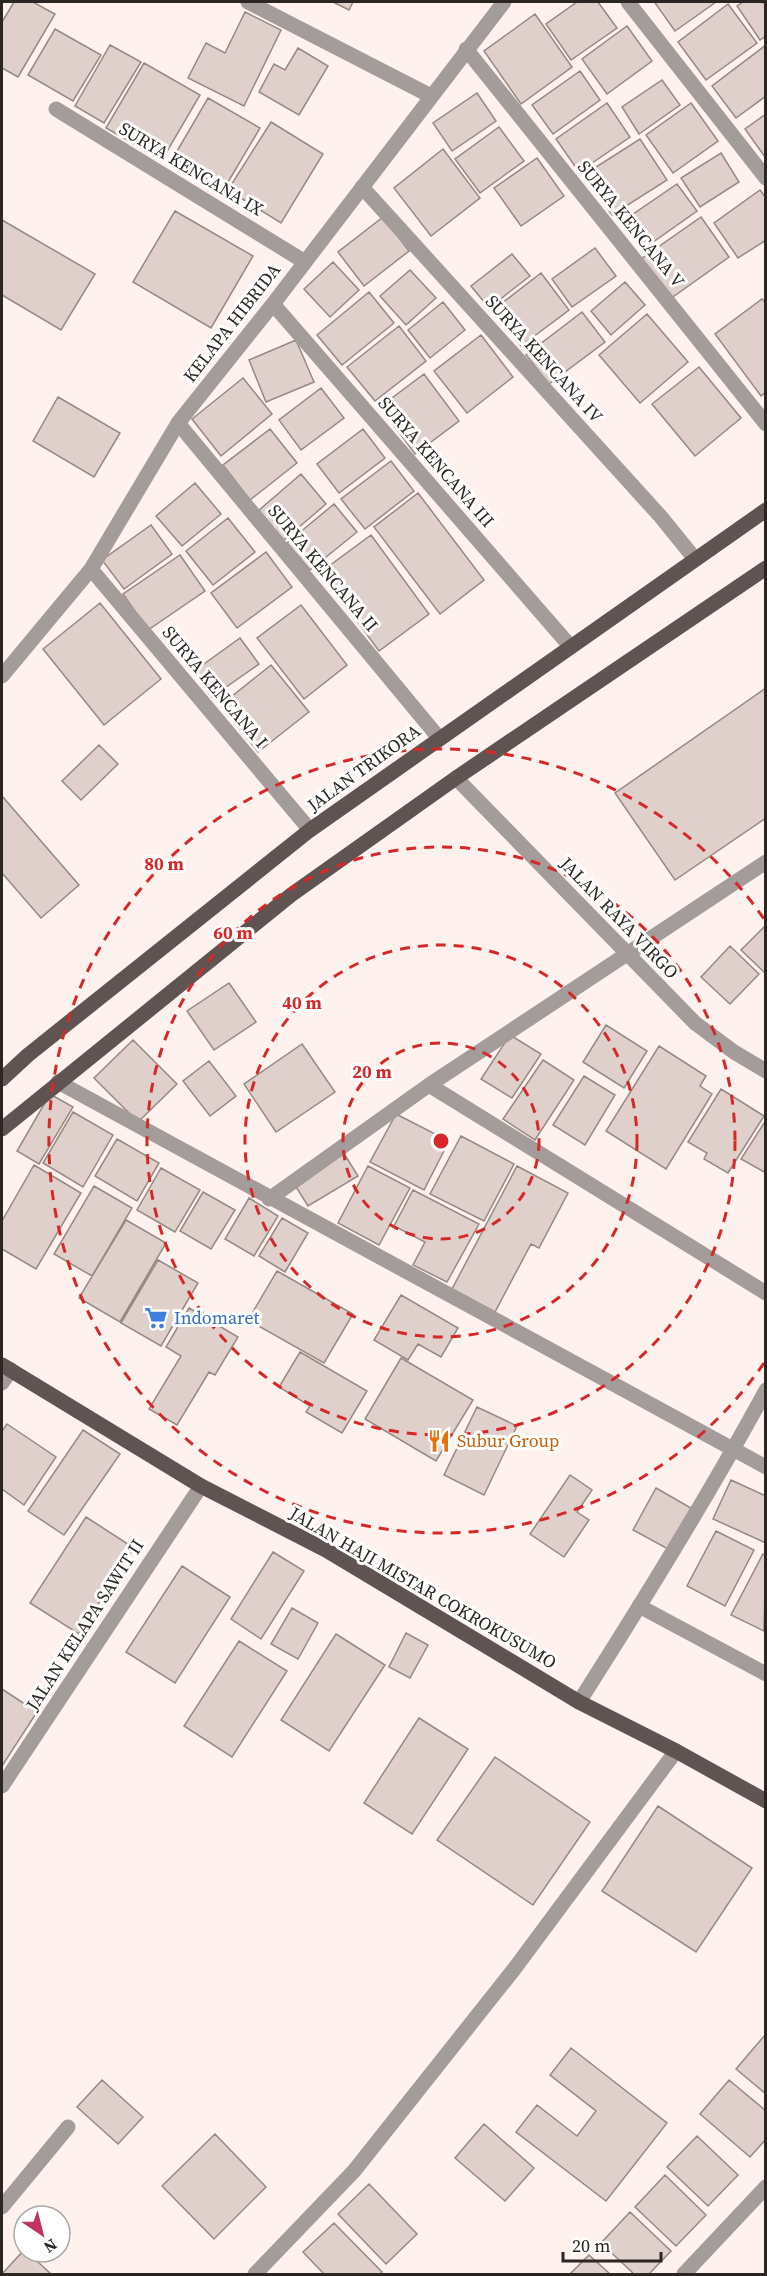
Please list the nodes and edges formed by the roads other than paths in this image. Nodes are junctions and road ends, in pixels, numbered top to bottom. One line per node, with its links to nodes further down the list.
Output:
1 (248, 2): 5 (street)
2 (504, 2): 4 (street, KELAPA HIBRIDA)
3 (628, 2): 7 (street)
4 (466, 49): 5 (street, KELAPA HIBRIDA); 12 (street, SURYA KENCANA V)
5 (431, 96): 8 (street, KELAPA HIBRIDA)
6 (56, 109): 9 (street, SURYA KENCANA IX)
7 (765, 178)
8 (363, 187): 9 (street, KELAPA HIBRIDA); 14 (street, SURYA KENCANA IV)
9 (305, 262): 10 (street, KELAPA HIBRIDA)
10 (273, 304): 11 (street, KELAPA HIBRIDA); 17 (street, SURYA KENCANA III)
11 (178, 423): 16 (street, KELAPA HIBRIDA); 19 (street, SURYA KENCANA II)
12 (765, 424)
13 (765, 510): 14 (main road, JALAN TRIKORA)
14 (695, 558): 17 (main road, JALAN TRIKORA)
15 (765, 568): 20 (main road)
16 (90, 569): 18 (street, KELAPA HIBRIDA); 21 (street, SURYA KENCANA I)
17 (570, 646): 19 (main road, JALAN TRIKORA)
18 (2, 676)
19 (439, 738): 21 (main road, JALAN TRIKORA)
20 (456, 778): 23 (street, JALAN RAYA VIRGO); 26 (main road)
21 (309, 830): 25 (main road, JALAN TRIKORA)
22 (765, 862): 23 (street)
23 (627, 954): 24 (street, JALAN RAYA VIRGO); 27 (street)
24 (765, 1071)
25 (2, 1079)
26 (58, 1082): 28 (main road); 29 (street)
27 (429, 1085): 29 (street); 30 (street)
28 (2, 1129)
29 (269, 1198): 33 (street)
30 (765, 1293)
31 (5, 1373): 35 (main road, JALAN HAJI MISTAR COKROKUSUMO)
32 (765, 1390): 33 (street)
33 (732, 1451): 34 (street); 36 (street)
34 (765, 1467)
35 (201, 1486): 38 (main road, JALAN HAJI MISTAR COKROKUSUMO); 40 (street, JALAN KELAPA SAWIT II)
36 (639, 1606): 37 (street); 38 (street)
37 (765, 1674)
38 (579, 1702): 39 (main road, JALAN HAJI MISTAR COKROKUSUMO)
39 (676, 1751): 41 (main road, JALAN HAJI MISTAR COKROKUSUMO); 45 (street)
40 (2, 1786)
41 (765, 1801)
42 (68, 2127): 44 (street)
43 (765, 2187): 46 (street)
44 (2, 2207)
45 (255, 2274)
46 (684, 2274)

